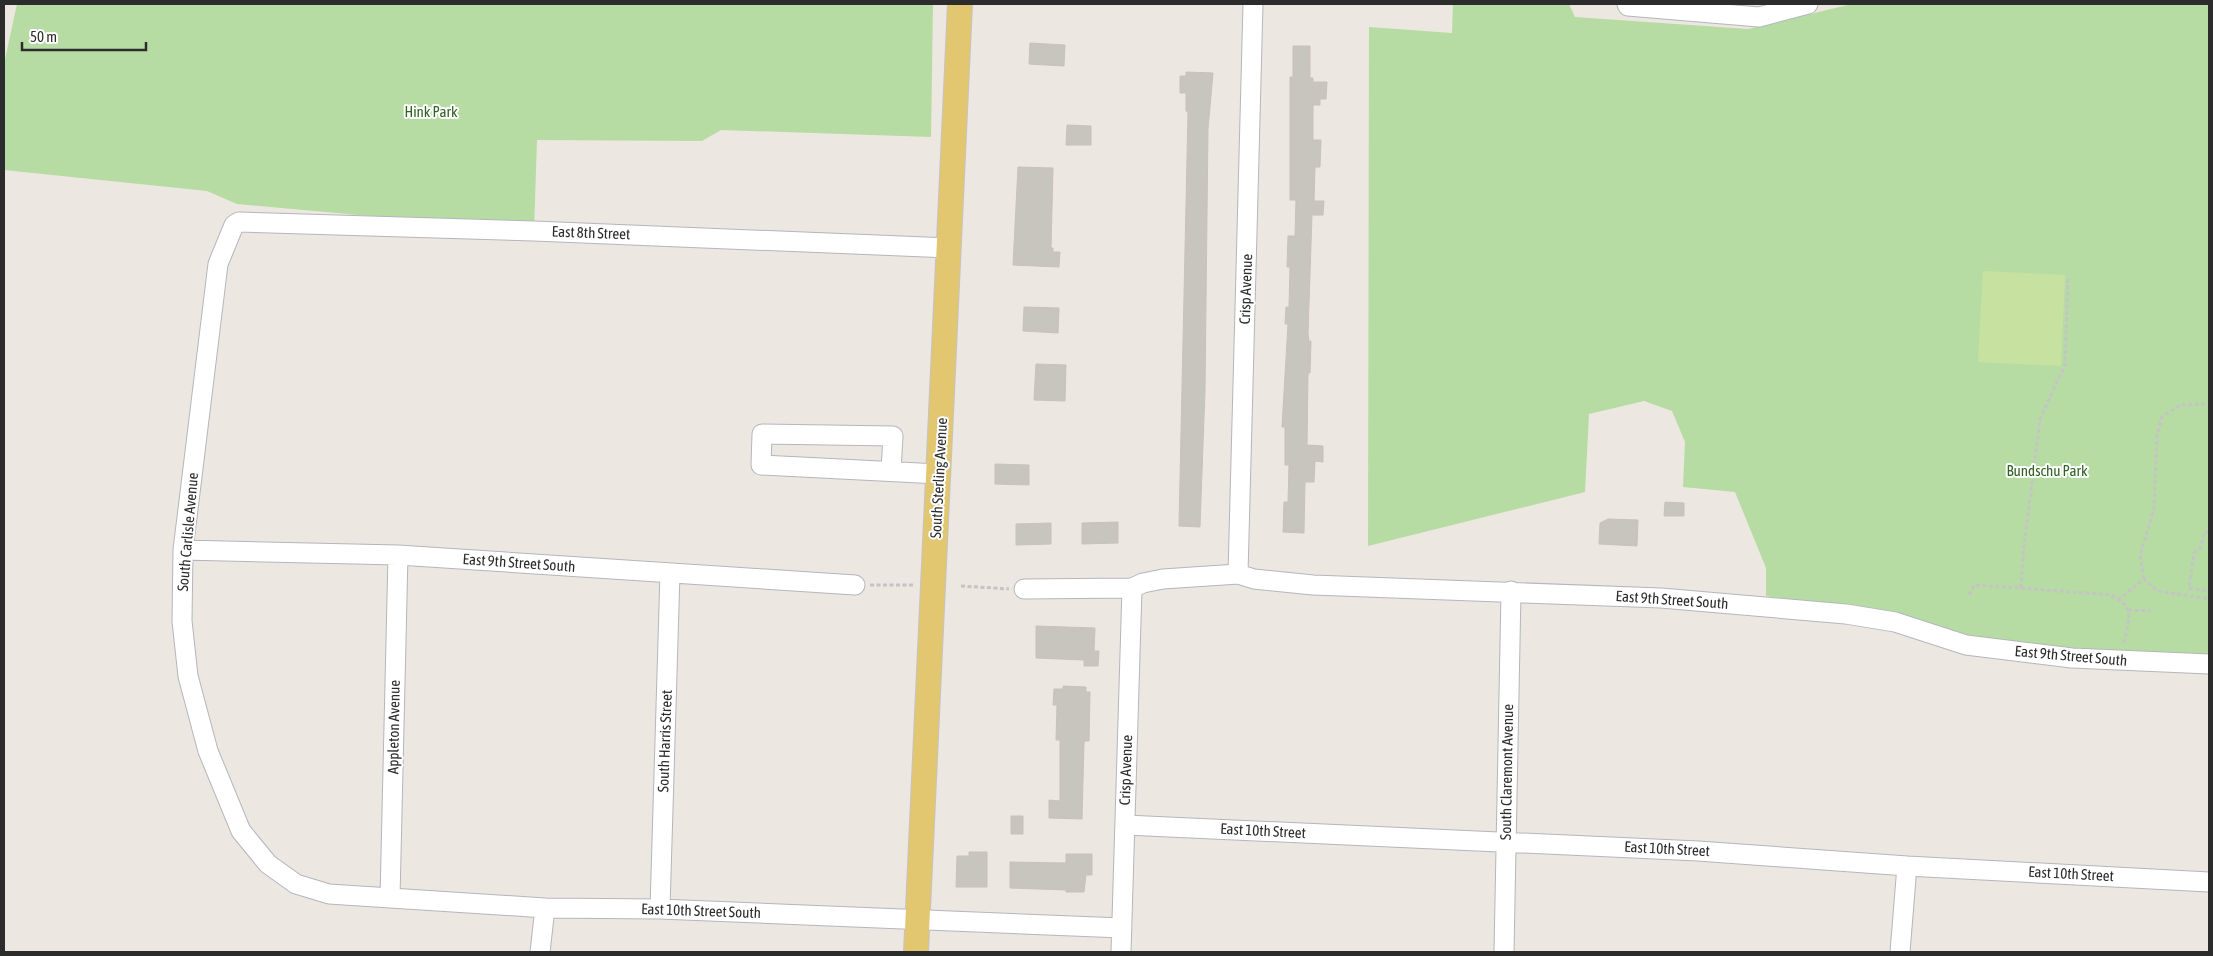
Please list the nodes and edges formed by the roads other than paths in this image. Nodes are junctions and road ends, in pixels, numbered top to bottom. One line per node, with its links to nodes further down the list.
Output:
1 (960, 4): 6 (main road, South Sterling Avenue)
2 (1253, 4): 12 (street, Crisp Avenue)
3 (1627, 4): 4 (street)
4 (1808, 4)
5 (234, 225): 6 (street, East 8th Street); 9 (street, South Carlisle Avenue)
6 (950, 248): 8 (main road, South Sterling Avenue)
7 (891, 471): 7 (street); 8 (street)
8 (939, 474): 26 (main road, South Sterling Avenue)
9 (183, 550): 10 (street, East 9th Street South); 21 (street, South Carlisle Avenue)
10 (398, 555): 11 (street, East 9th Street South); 23 (street, Appleton Avenue)
11 (670, 574): 13 (street, East 9th Street South); 25 (street, South Harris Street)
12 (1238, 574): 14 (street, East 9th Street South); 16 (street, East 9th Street South)
13 (855, 585)
14 (1132, 588): 15 (street, East 9th Street South); 18 (street, Crisp Avenue)
15 (1024, 589)
16 (1511, 591): 17 (street, East 9th Street South); 19 (street, South Claremont Avenue)
17 (2209, 664)
18 (1125, 824): 19 (street, East 10th Street); 27 (street, Crisp Avenue)
19 (1506, 842): 20 (street, East 10th Street); 31 (street, South Claremont Avenue)
20 (1907, 866): 22 (street, East 10th Street); 32 (street)
21 (285, 876): 23 (street, East 10th Street South)
22 (2209, 882)
23 (390, 898): 24 (street, East 10th Street South)
24 (545, 908): 25 (street, East 10th Street South); 28 (street)
25 (660, 909): 26 (street, East 10th Street South)
26 (917, 920): 27 (street, East 10th Street South); 29 (main road, South Sterling Avenue)
27 (1122, 928): 30 (street, Crisp Avenue)
28 (540, 952)
29 (916, 952)
30 (1121, 952)
31 (1504, 952)
32 (1900, 952)

